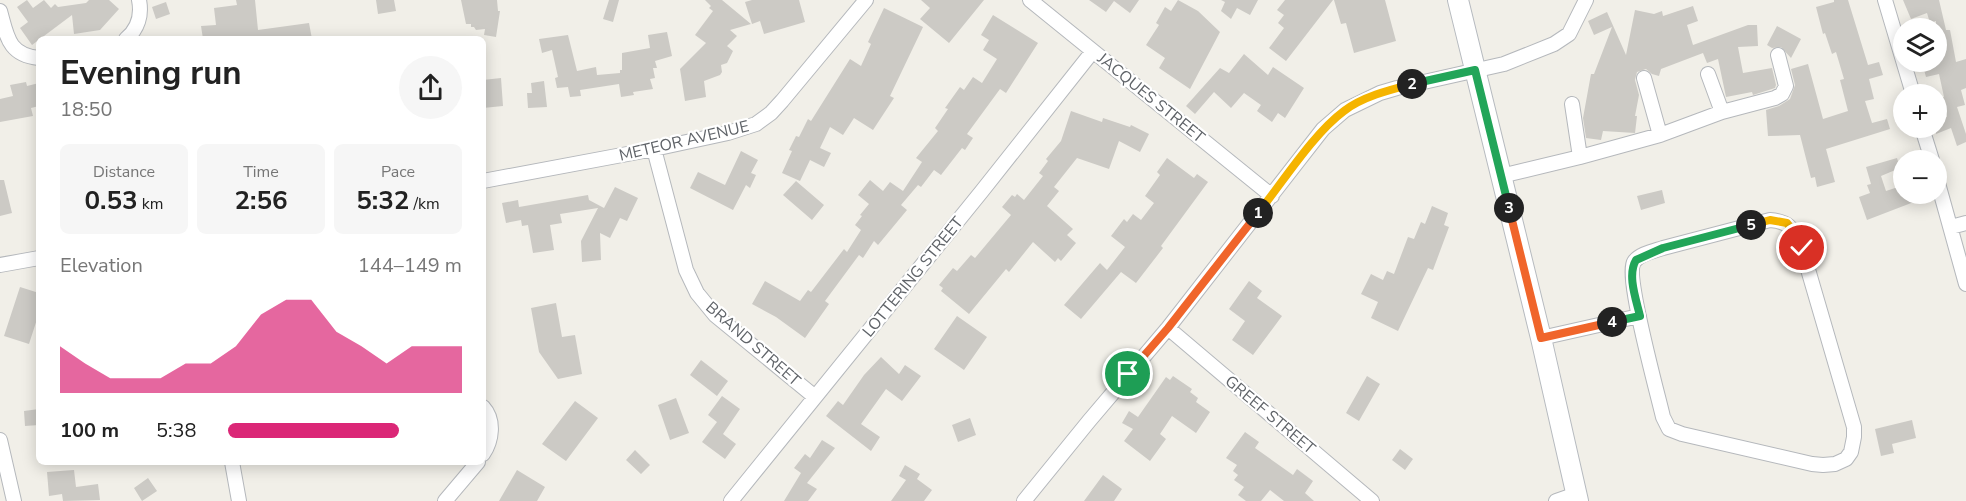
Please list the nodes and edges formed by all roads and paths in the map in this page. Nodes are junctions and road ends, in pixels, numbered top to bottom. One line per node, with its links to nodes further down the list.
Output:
1 (138, 0): 8 (street)
2 (866, 0): 19 (street, METEOR AVENUE)
3 (1030, 0): 9 (street, JACQUES STREET)
4 (1458, 0): 12 (street)
5 (1586, 0): 12 (street)
6 (1885, 0): 15 (street)
7 (0, 10): 11 (street)
8 (129, 36)
9 (1093, 51): 23 (street, JACQUES STREET); 33 (street, LOTTERING STREET)
10 (1778, 55): 17 (street)
11 (36, 57)
12 (1475, 70): 21 (street); 23 (street)
13 (1708, 74): 17 (street)
14 (1644, 78): 18 (street)
15 (1910, 84)
16 (1572, 104): 20 (street)
17 (1722, 112): 18 (street)
18 (1660, 135): 20 (street)
19 (654, 149): 22 (street, METEOR AVENUE); 33 (street, BRAND STREET)
20 (1580, 157): 21 (street)
21 (1501, 176): 32 (street)
22 (486, 180)
23 (1272, 196): 31 (street)
24 (1944, 204): 26 (street)
25 (1966, 224): 26 (street)
26 (1951, 227): 29 (street)
27 (36, 259): 28 (street)
28 (0, 265)
29 (1966, 284)
30 (1640, 316): 30 (street); 32 (street)
31 (1168, 328): 44 (street); 45 (street, GREEF STREET)
32 (1541, 338): 39 (street)
33 (815, 397): 43 (street, LOTTERING STREET)
34 (486, 410): 36 (street)
35 (0, 440): 40 (street)
36 (486, 450)
37 (233, 465): 41 (street)
38 (475, 465): 42 (street)
39 (1577, 497): 46 (street)
40 (14, 501)
41 (239, 501)
42 (445, 501)
43 (731, 501)
44 (1024, 501)
45 (1372, 501)
46 (1557, 501)

